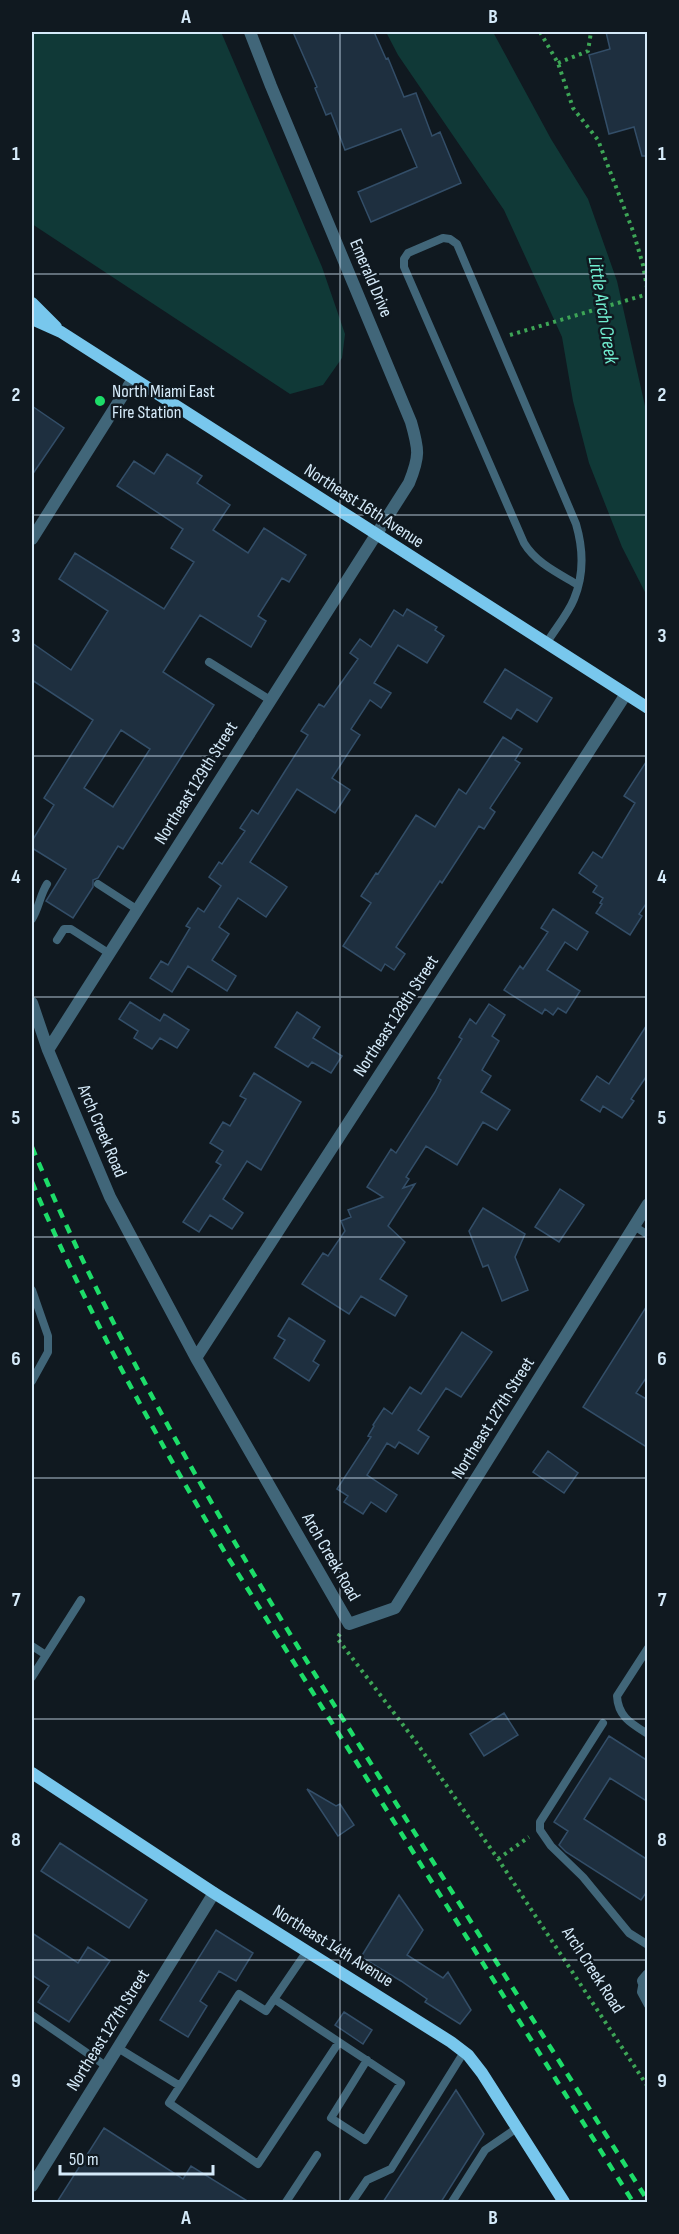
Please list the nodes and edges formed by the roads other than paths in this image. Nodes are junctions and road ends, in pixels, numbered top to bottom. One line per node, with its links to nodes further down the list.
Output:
1 (250, 32): 6 (street, Emerald Drive)
2 (32, 303): 4 (street, Northeast 16th Avenue)
3 (32, 320): 4 (street, Northeast 16th Avenue)
4 (61, 333): 5 (street, Northeast 16th Avenue)
5 (133, 379): 6 (street, Northeast 16th Avenue); 7 (street)
6 (375, 535): 9 (street, Northeast 16th Avenue); 12 (street, Northeast 129th Street)
7 (32, 539)
8 (578, 585): 8 (lane); 9 (lane)
9 (546, 644): 11 (street, Northeast 16th Avenue)
10 (209, 662): 12 (lane)
11 (626, 694): 13 (street, Northeast 16th Avenue); 26 (street, Northeast 128th Street)
12 (270, 700): 16 (street, Northeast 129th Street)
13 (648, 708)
14 (47, 884): 17 (lane)
15 (98, 884): 16 (lane)
16 (138, 910): 19 (street, Northeast 129th Street)
17 (32, 919)
18 (57, 940): 19 (lane)
19 (110, 954): 21 (street, Northeast 129th Street)
20 (32, 1003): 21 (street, Arch Creek Road)
21 (48, 1050): 26 (street, Arch Creek Road)
22 (648, 1204): 23 (street, Northeast 127th Street)
23 (634, 1226): 24 (lane); 29 (street, Northeast 127th Street)
24 (648, 1235)
25 (32, 1290): 27 (lane)
26 (196, 1358): 29 (street, Arch Creek Road)
27 (32, 1381)
28 (81, 1599): 32 (lane)
29 (349, 1624)
30 (32, 1646): 32 (lane)
31 (648, 1648): 35 (lane)
32 (46, 1655): 33 (lane)
33 (32, 1677)
34 (603, 1723): 38 (lane)
35 (648, 1734)
36 (32, 1773): 37 (street, Northeast 14th Avenue)
37 (214, 1893): 39 (street, Northeast 14th Avenue); 45 (street, Northeast 127th Street)
38 (648, 1945)
39 (307, 1951): 41 (lane); 46 (street, Northeast 14th Avenue)
40 (645, 1978): 42 (lane)
41 (274, 1999): 44 (lane); 49 (lane)
42 (648, 2005)
43 (32, 2015): 48 (lane)
44 (339, 2042): 47 (lane); 49 (lane)
45 (117, 2048): 48 (street, Northeast 127th Street); 49 (lane)
46 (464, 2052): 50 (street, Northeast 14th Avenue); 54 (lane)
47 (367, 2060): 47 (lane)
48 (106, 2066): 52 (street, Northeast 127th Street)
49 (180, 2086)
50 (517, 2128): 55 (lane); 56 (street, Northeast 14th Avenue)
51 (317, 2155): 53 (lane)
52 (32, 2186)
53 (286, 2202)
54 (352, 2202)
55 (452, 2202)
56 (564, 2202)

